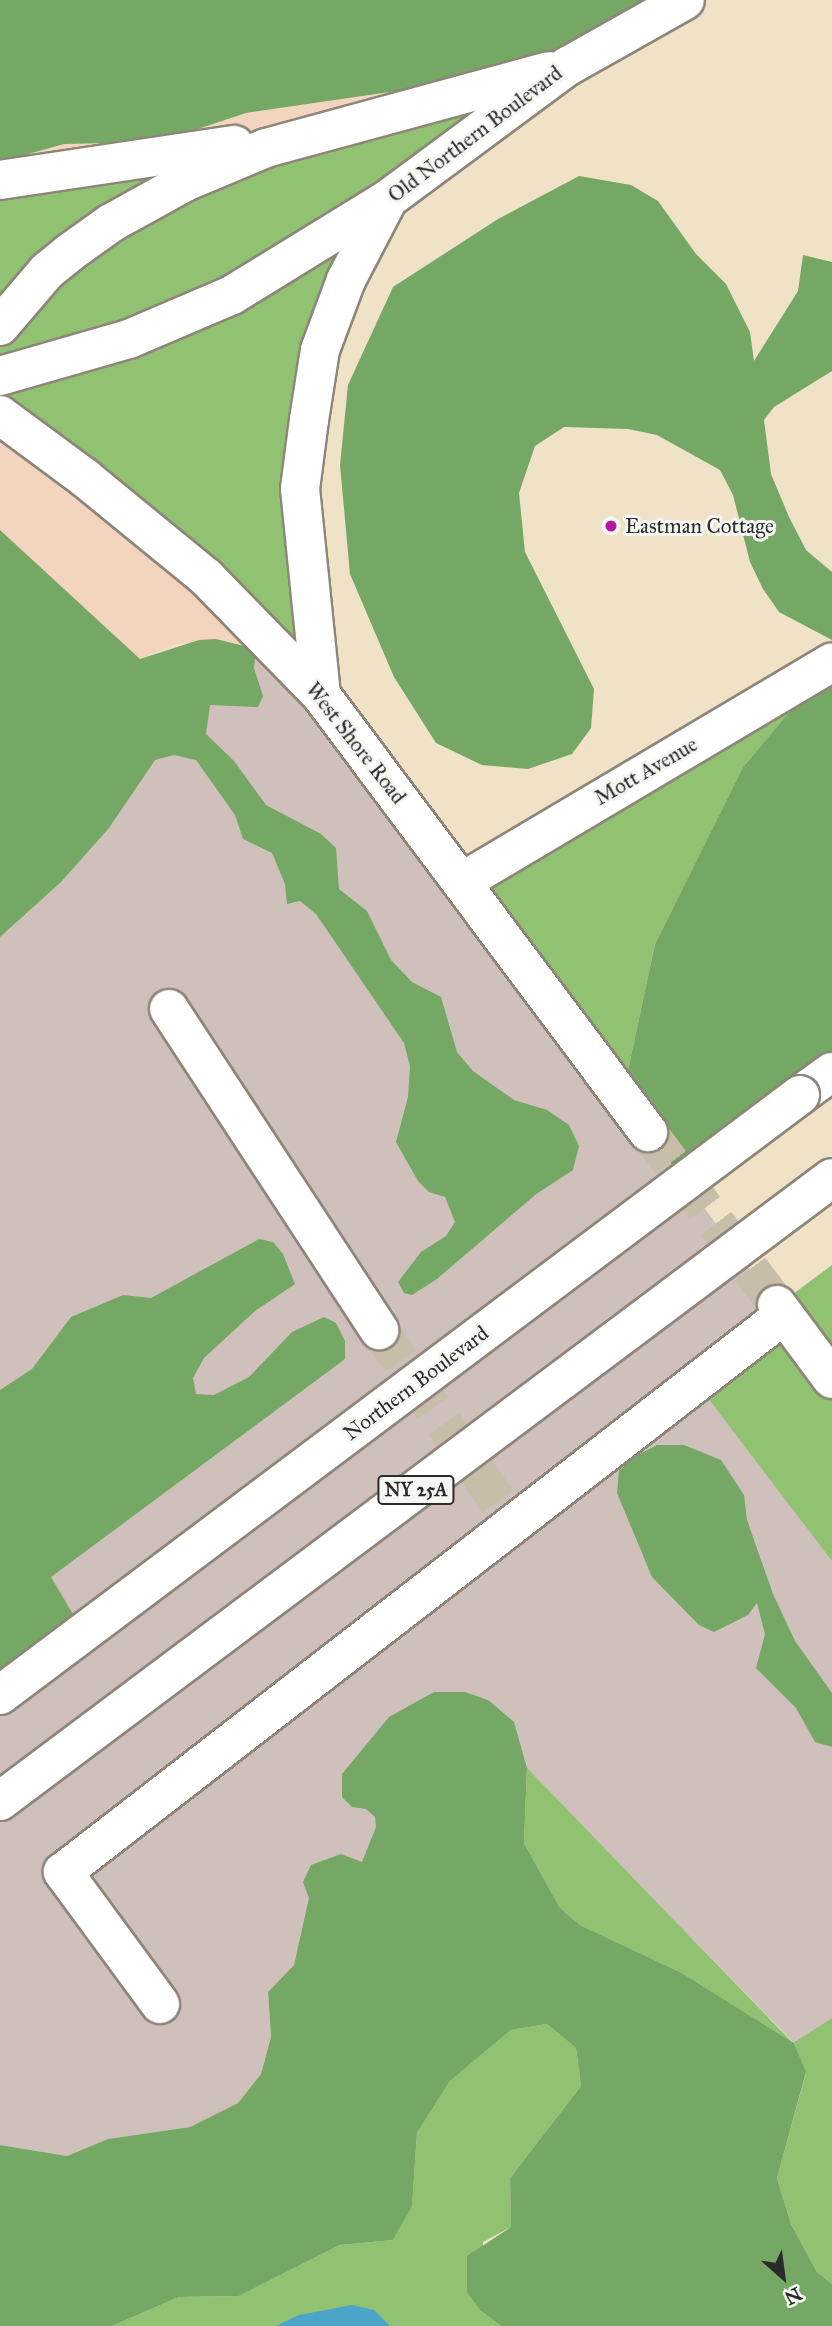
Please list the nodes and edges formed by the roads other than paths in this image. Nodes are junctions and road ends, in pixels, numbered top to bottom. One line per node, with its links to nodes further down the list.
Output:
1 (685, 0): 2 (main road)
2 (568, 66): 3 (main road, Old Northern Boulevard); 5 (main road, Old Northern Boulevard)
3 (333, 128): 4 (main road); 6 (main road, Old Northern Boulevard)
4 (0, 180)
5 (388, 200): 7 (main road, Old Northern Boulevard); 10 (main road)
6 (0, 326)
7 (0, 376)
8 (0, 415): 10 (main road, West Shore Road)
9 (832, 662): 11 (main road, Mott Avenue)
10 (321, 695): 11 (main road, West Shore Road)
11 (461, 882): 14 (main road, West Shore Road)
12 (169, 1009): 16 (main road)
13 (832, 1072): 18 (main road, Northern Boulevard, bridge)
14 (648, 1132)
15 (832, 1178): 19 (main road, NY 25A, bridge)
16 (379, 1330)
17 (832, 1379): 20 (main road)
18 (0, 1695)
19 (0, 1801)
20 (160, 2004)

